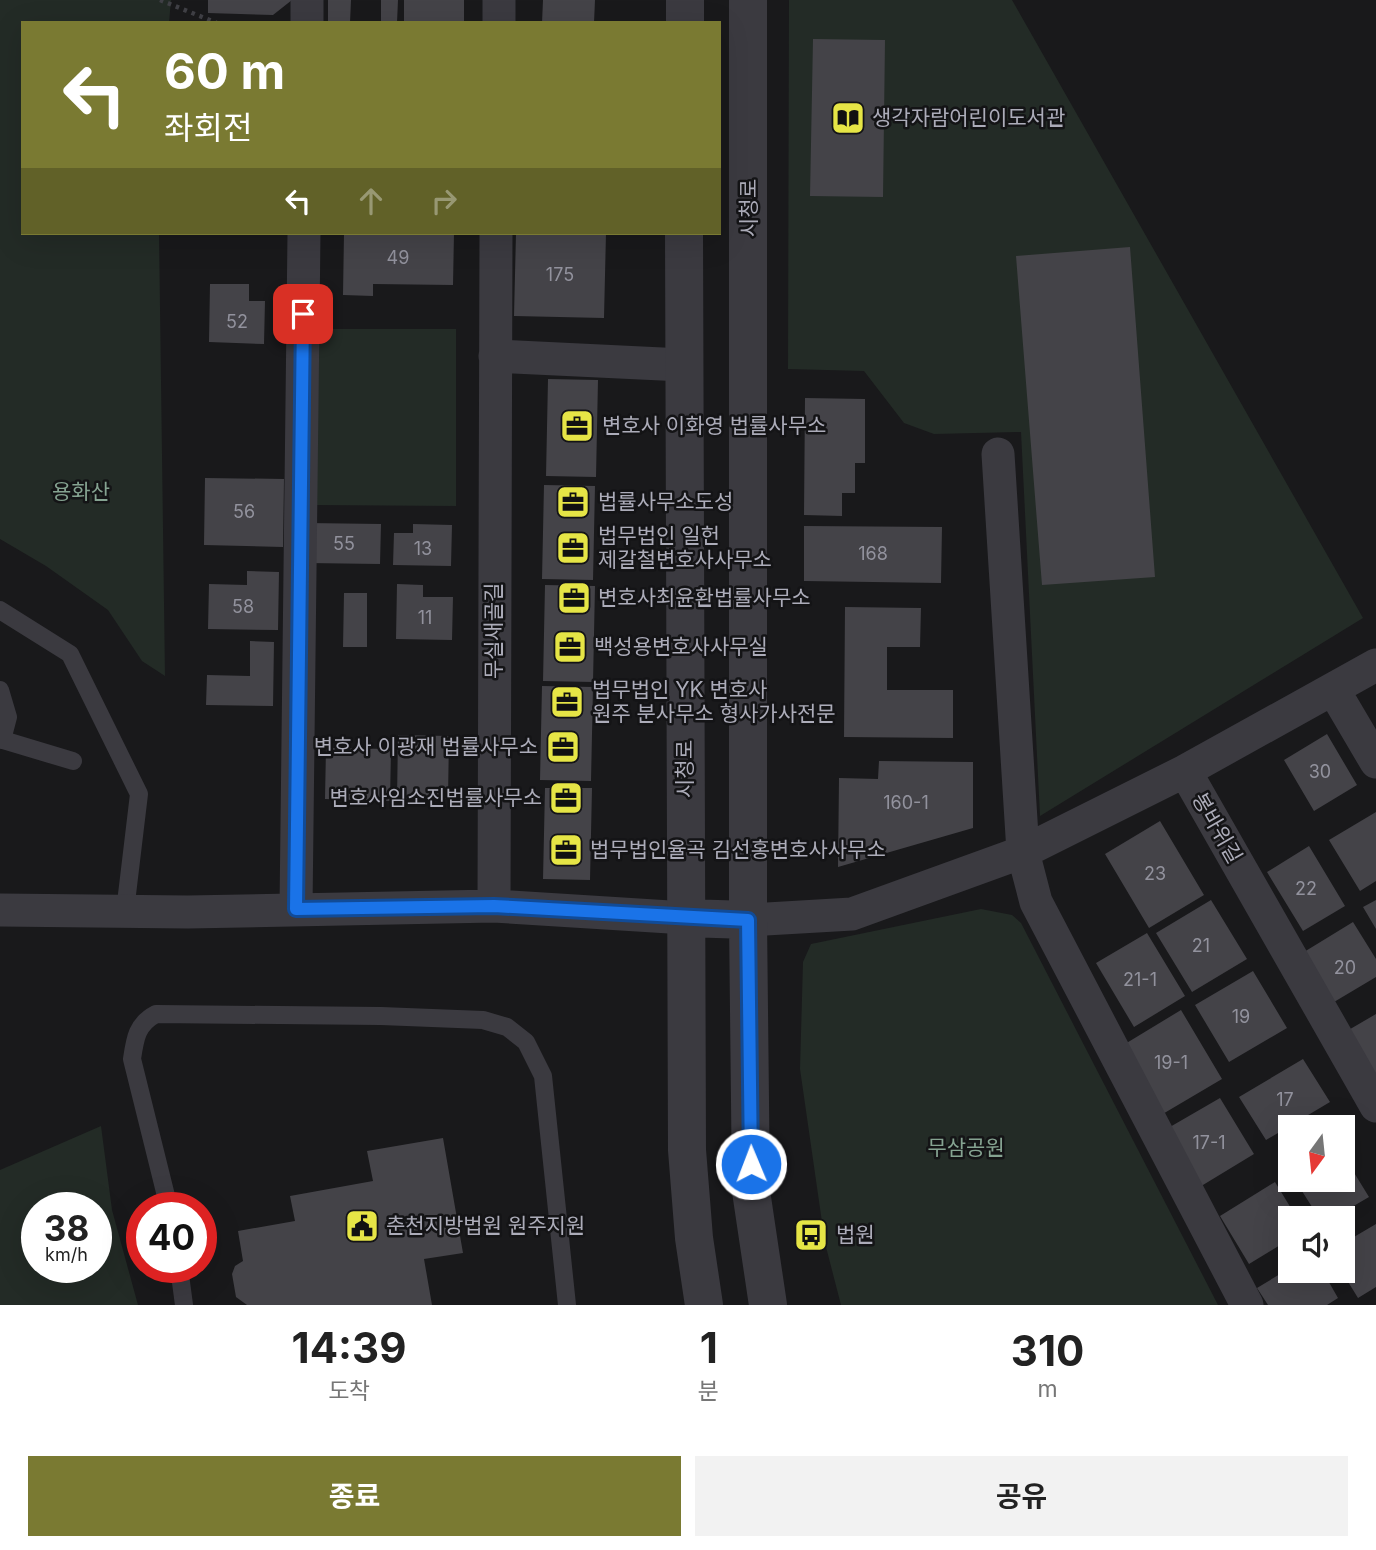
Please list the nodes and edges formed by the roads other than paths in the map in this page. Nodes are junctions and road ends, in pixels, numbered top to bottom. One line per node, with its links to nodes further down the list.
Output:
1 (307, 0): 5 (street)
2 (499, 0): 6 (street)
3 (685, 0): 7 (street)
4 (748, 0): 28 (street, 시청로)
5 (307, 21)
6 (499, 21)
7 (685, 21)
8 (304, 235): 24 (street)
9 (496, 235): 11 (street, 무실새골길)
10 (684, 235): 12 (street, 시청로)
11 (495, 356): 12 (street); 23 (street, 무실새골길)
12 (683, 365): 27 (street, 시청로)
13 (998, 454): 22 (street)
14 (0, 610): 26 (lane)
15 (1376, 665): 16 (street, 봉바위길)
16 (1333, 689): 20 (street); 21 (street, 봉바위길)
17 (0, 690): 18 (lane)
18 (1, 740): 19 (lane)
19 (73, 761)
20 (1376, 762)
21 (1185, 771): 22 (street); 29 (street, 봉바위길)
22 (1023, 852): 28 (street); 36 (street)
23 (494, 906): 24 (street); 27 (street)
24 (296, 909): 26 (street)
25 (0, 910): 26 (street)
26 (125, 911)
27 (685, 918): 28 (street); 34 (street, 시청로)
28 (748, 920): 35 (street, 시청로)
29 (1376, 1106)
30 (165, 1192): 33 (lane)
31 (182, 1283): 32 (lane)
32 (184, 1305)
33 (567, 1305)
34 (704, 1305)
35 (768, 1305)
36 (1247, 1305)

